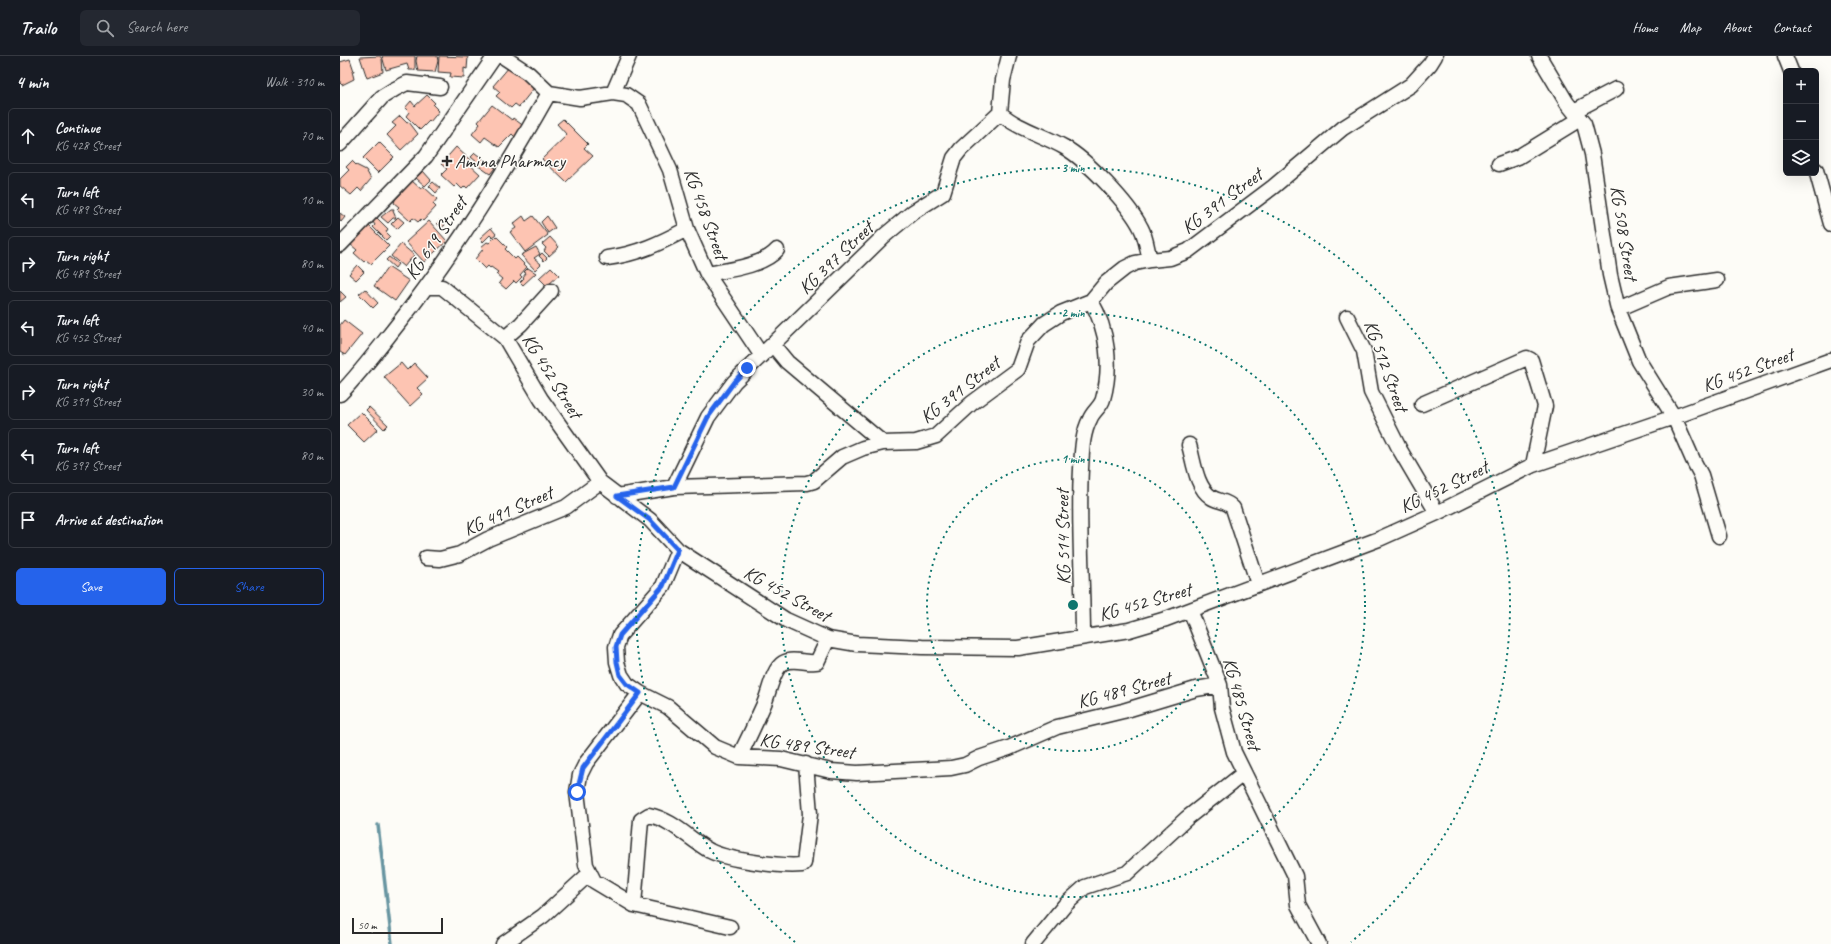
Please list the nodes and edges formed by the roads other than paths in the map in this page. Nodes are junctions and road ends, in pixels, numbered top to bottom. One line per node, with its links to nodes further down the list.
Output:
1 (495, 56): 20 (street)
2 (502, 56): 11 (street)
3 (629, 56): 12 (street)
4 (1009, 56): 13 (street)
5 (1435, 56): 23 (street, KG 391 Street)
6 (1539, 56): 14 (street, KG 508 Street)
7 (1785, 56): 8 (street)
8 (1791, 68)
9 (440, 87): 15 (street)
10 (1616, 89): 14 (street)
11 (549, 93): 12 (street); 26 (street, KG 619 Street)
12 (613, 93): 19 (street, KG 458 Street)
13 (1000, 113): 23 (street); 32 (street, KG 397 Street)
14 (1577, 115): 16 (street); 29 (street, KG 508 Street)
15 (340, 144)
16 (1499, 164)
17 (1818, 176): 18 (street)
18 (1831, 224)
19 (687, 229): 22 (street); 24 (street, KG 458 Street)
20 (340, 245)
21 (777, 250): 24 (street)
22 (607, 258)
23 (1150, 260): 28 (street, KG 391 Street)
24 (707, 274): 33 (street, KG 458 Street)
25 (1717, 280): 29 (street)
26 (427, 287): 31 (street, KG 452 Street); 35 (street, KG 619 Street)
27 (551, 292): 31 (street)
28 (1091, 301): 38 (street, KG 391 Street); 50 (street, KG 514 Street)
29 (1618, 309): 37 (street, KG 508 Street)
30 (1348, 317): 44 (street, KG 512 Street)
31 (505, 338): 41 (street, KG 452 Street)
32 (773, 345): 33 (street, KG 397 Street); 38 (street)
33 (762, 356): 42 (street, KG 397 Street)
34 (1831, 360): 37 (street, KG 452 Street)
35 (340, 394)
36 (1422, 404): 40 (street)
37 (1674, 417): 40 (street, KG 452 Street); 45 (street, KG 508 Street)
38 (883, 443): 42 (street, KG 391 Street)
39 (1189, 446): 48 (street)
40 (1533, 465): 44 (street, KG 452 Street)
41 (600, 482): 43 (street, KG 452 Street); 47 (street, KG 491 Street)
42 (674, 487): 43 (street, KG 391 Street)
43 (617, 496): 46 (street, KG 452 Street)
44 (1437, 513): 48 (street, KG 452 Street)
45 (1719, 536)
46 (678, 550): 51 (street, KG 452 Street); 53 (street, KG 489 Street)
47 (426, 558)
48 (1258, 584): 49 (street, KG 452 Street)
49 (1190, 610): 50 (street, KG 452 Street); 52 (street, KG 485 Street)
50 (1084, 637): 51 (street, KG 452 Street)
51 (828, 639): 54 (street)
52 (1220, 685): 55 (street, KG 489 Street); 56 (street, KG 485 Street)
53 (640, 693): 54 (street, KG 489 Street); 57 (street)
54 (739, 757): 55 (street, KG 489 Street)
55 (806, 764): 58 (street)
56 (1244, 773): 61 (street); 62 (street, KG 485 Street)
57 (589, 874): 58 (street); 60 (street)
58 (634, 904): 59 (street)
59 (730, 927)
60 (504, 944)
61 (1033, 944)
62 (1319, 944)

